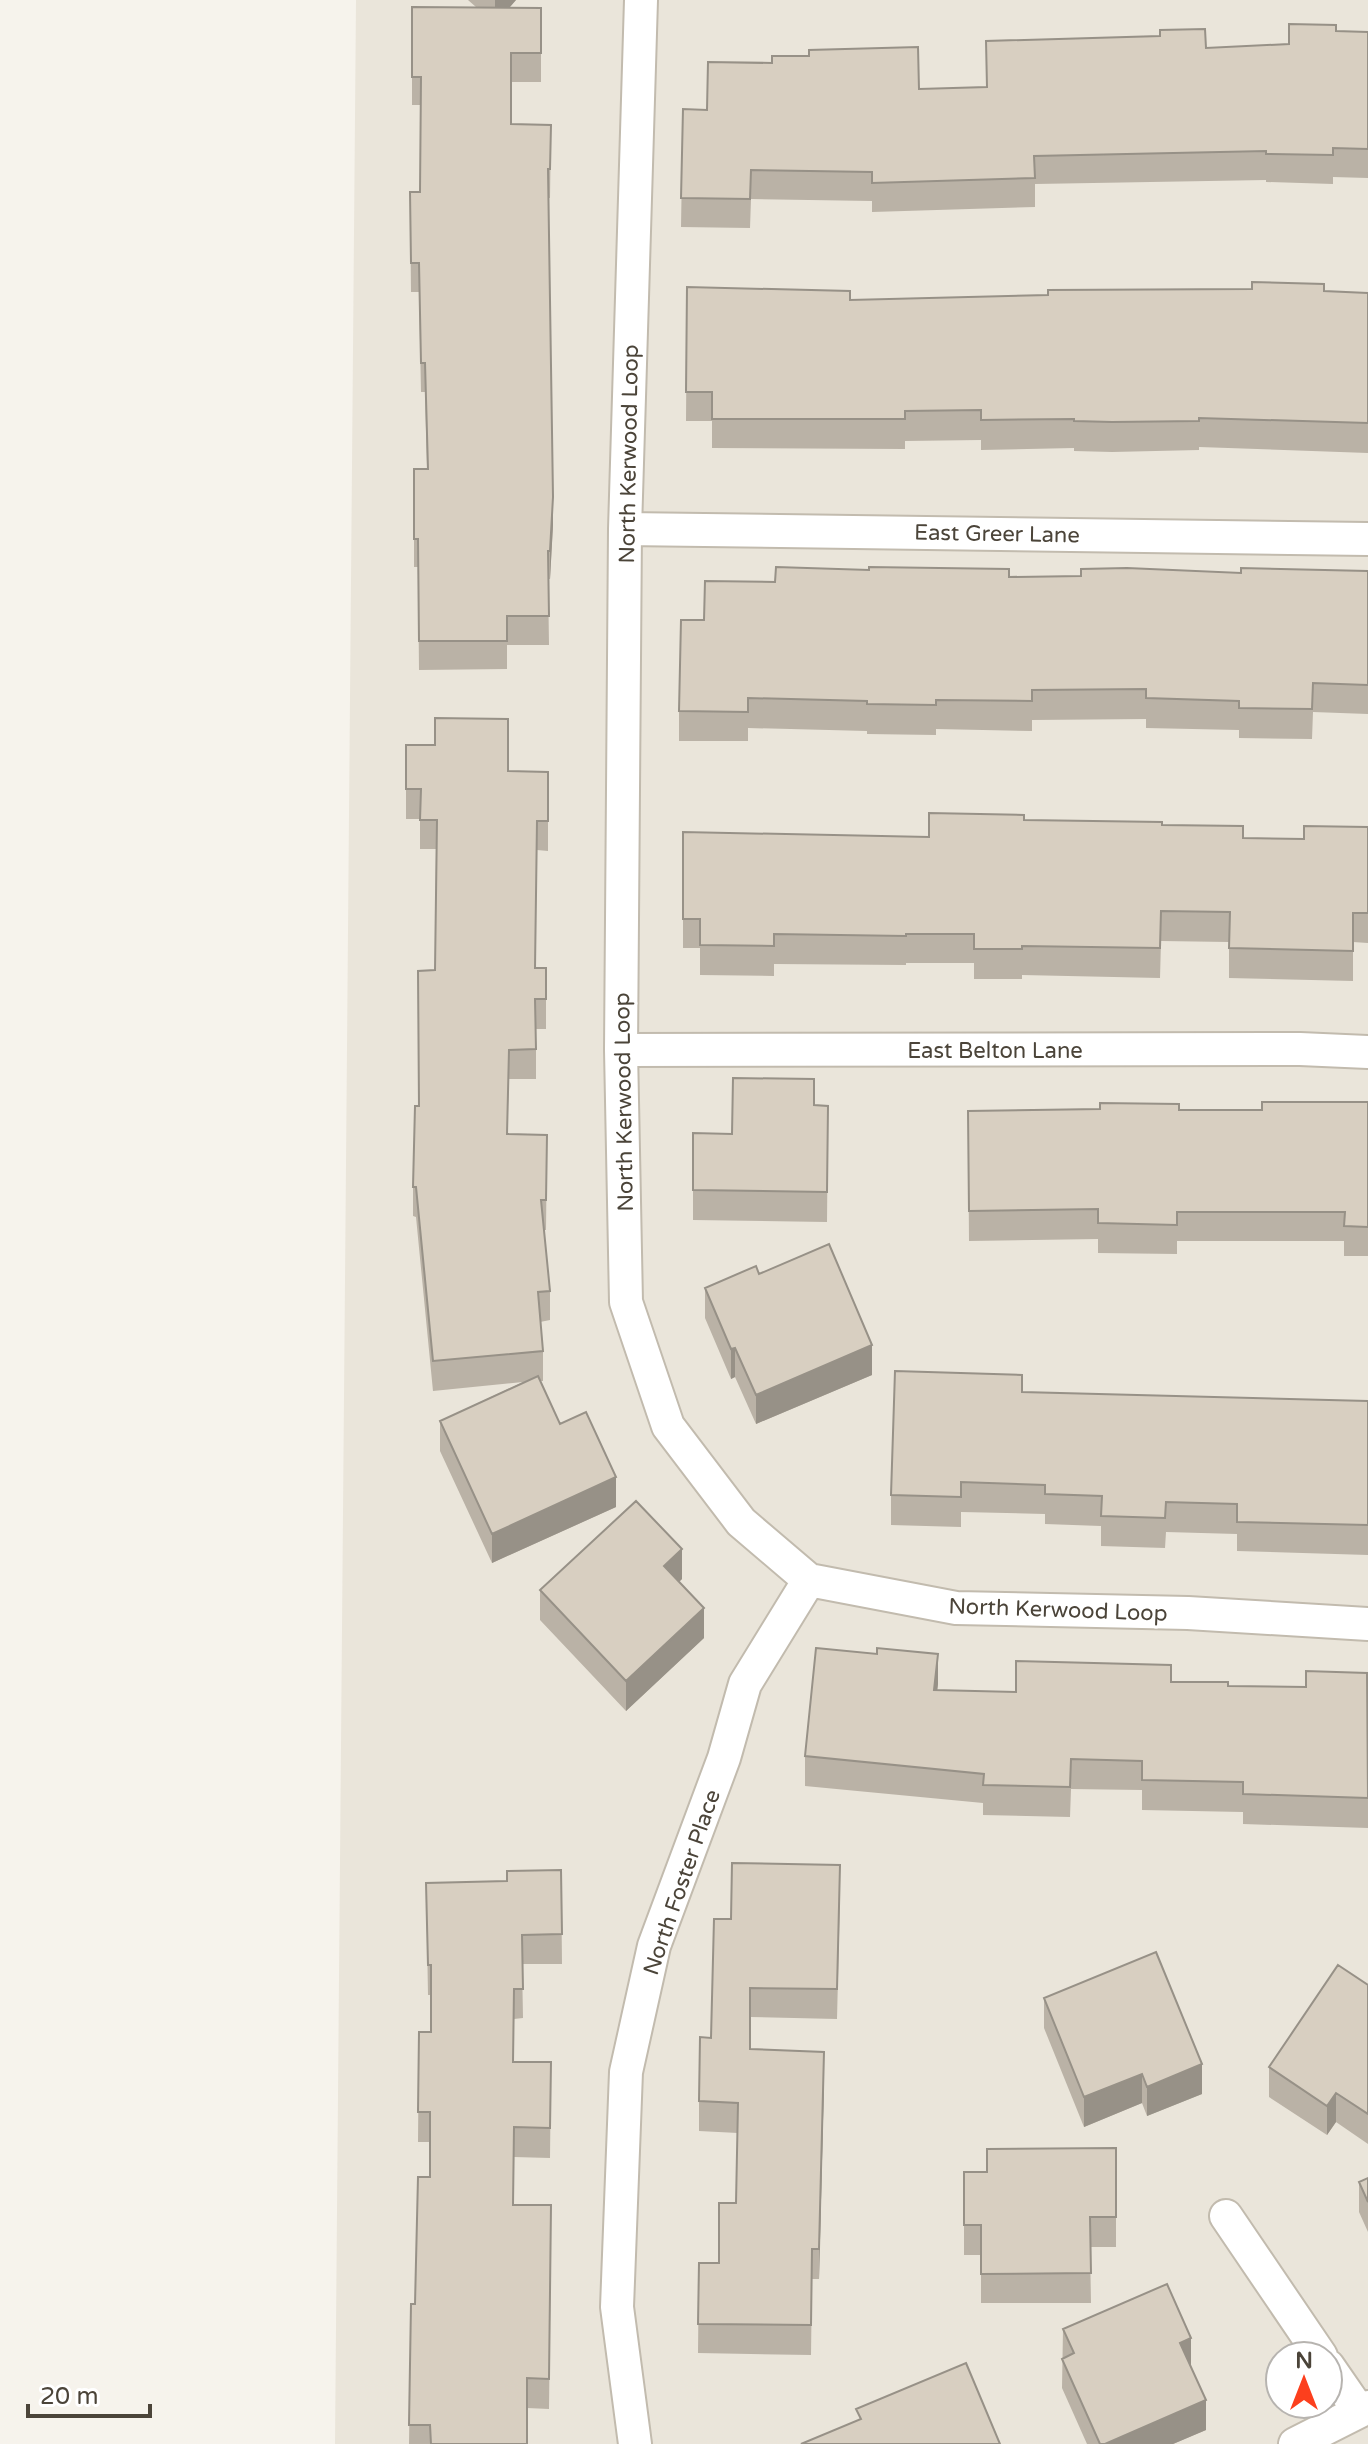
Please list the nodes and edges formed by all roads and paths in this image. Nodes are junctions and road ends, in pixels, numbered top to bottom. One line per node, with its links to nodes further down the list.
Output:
1 (641, 0): 2 (street, North Kerwood Loop)
2 (625, 529): 3 (street, East Greer Lane); 4 (street, North Kerwood Loop)
3 (1368, 539)
4 (621, 1050): 5 (street, East Belton Lane); 6 (street, North Kerwood Loop)
5 (1368, 1052)
6 (809, 1580): 7 (street, North Kerwood Loop); 12 (street, North Foster Place)
7 (1368, 1624)
8 (1226, 2216): 9 (street)
9 (1310, 2340)
10 (1344, 2385): 11 (street)
11 (1364, 2409): 13 (street)
12 (635, 2444)
13 (1295, 2444)

